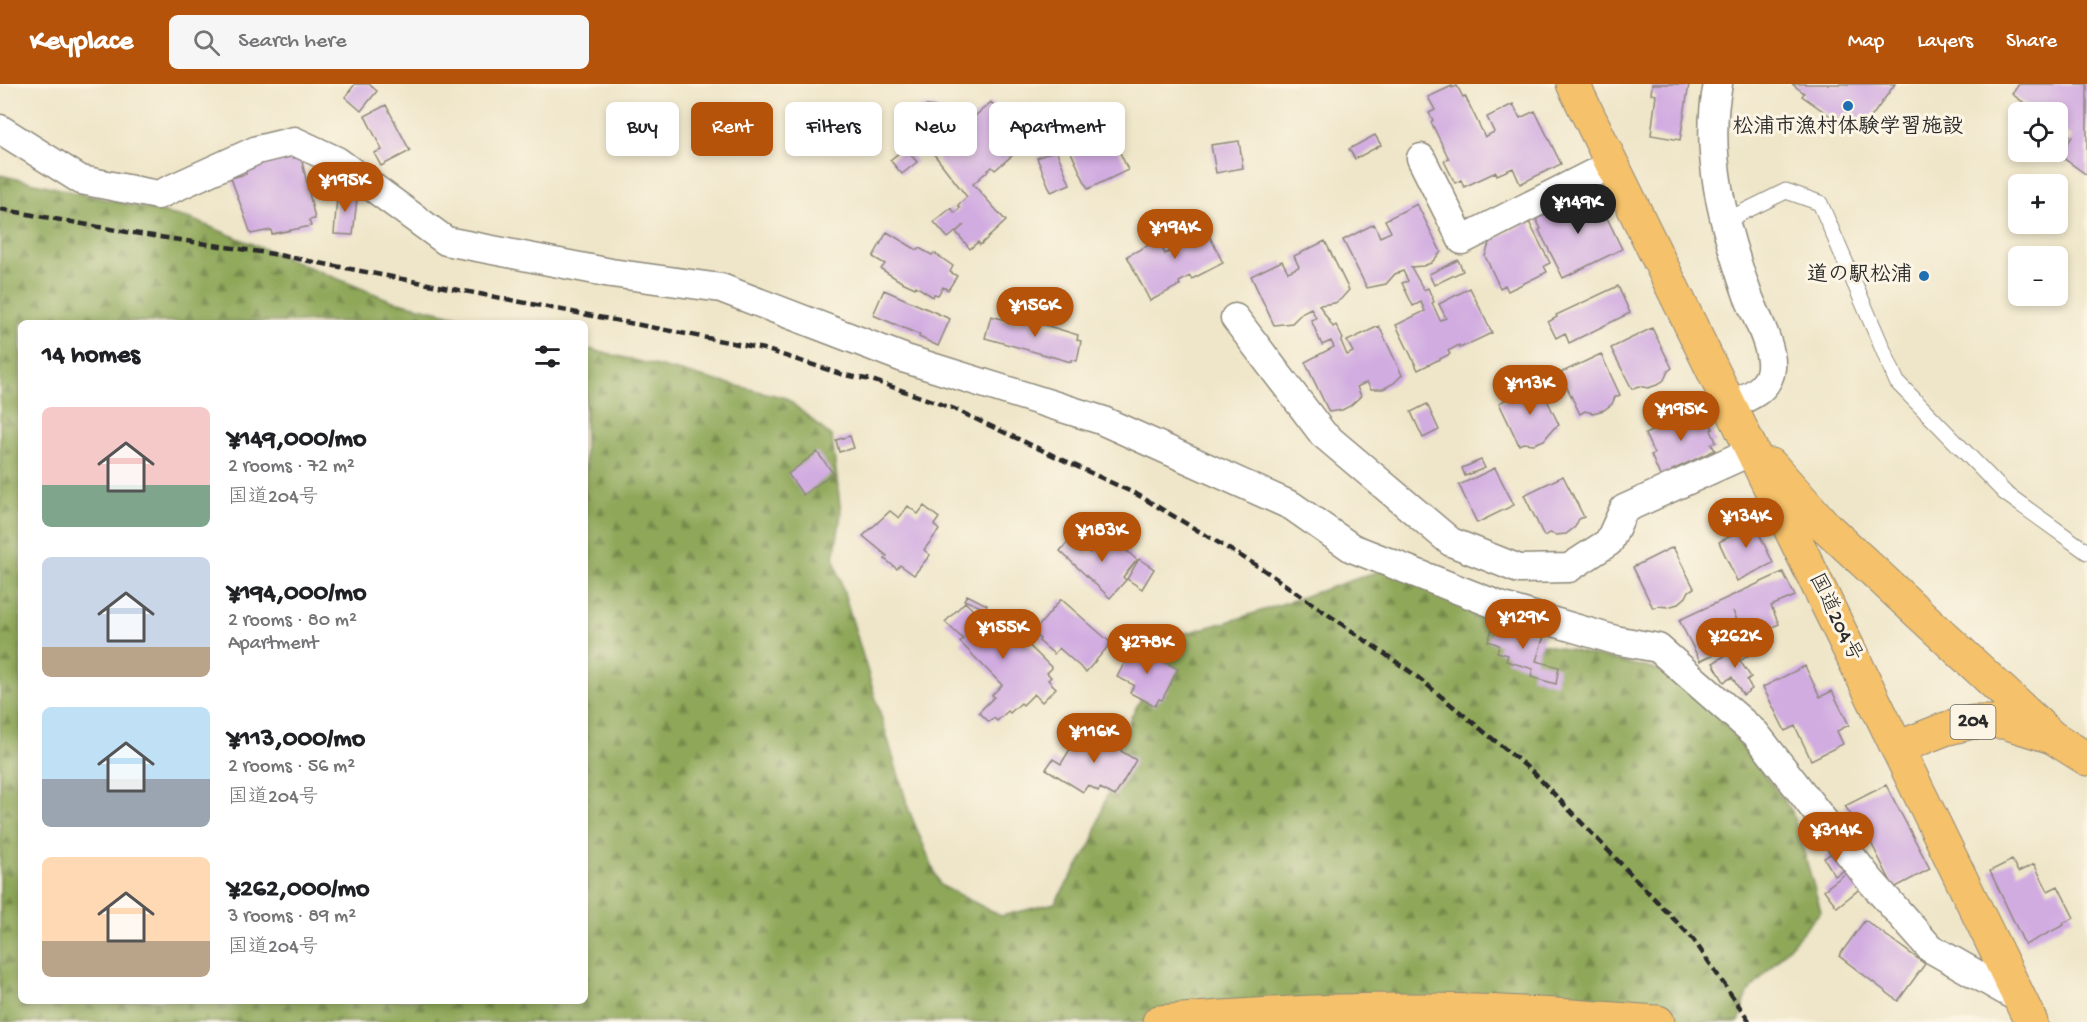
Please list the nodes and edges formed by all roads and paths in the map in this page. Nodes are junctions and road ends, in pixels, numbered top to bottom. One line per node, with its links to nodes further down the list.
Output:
1 (1573, 84): 5 (highway, 国道204号)
2 (1718, 84): 6 (street)
3 (0, 129): 14 (street)
4 (1421, 158): 5 (street)
5 (1612, 164): 8 (highway, 国道204号)
6 (1725, 221): 8 (street); 10 (lane)
7 (1235, 318): 9 (street)
8 (1729, 405): 9 (highway, 国道204号)
9 (1748, 442): 11 (highway); 12 (highway, 国道204号)
10 (2087, 552)
11 (2052, 737): 12 (highway, 204); 13 (highway, 204)
12 (1897, 748): 14 (highway, 国道204号)
13 (2087, 759)
14 (2026, 1011)
15 (1159, 1022): 16 (highway)
16 (1658, 1022)

